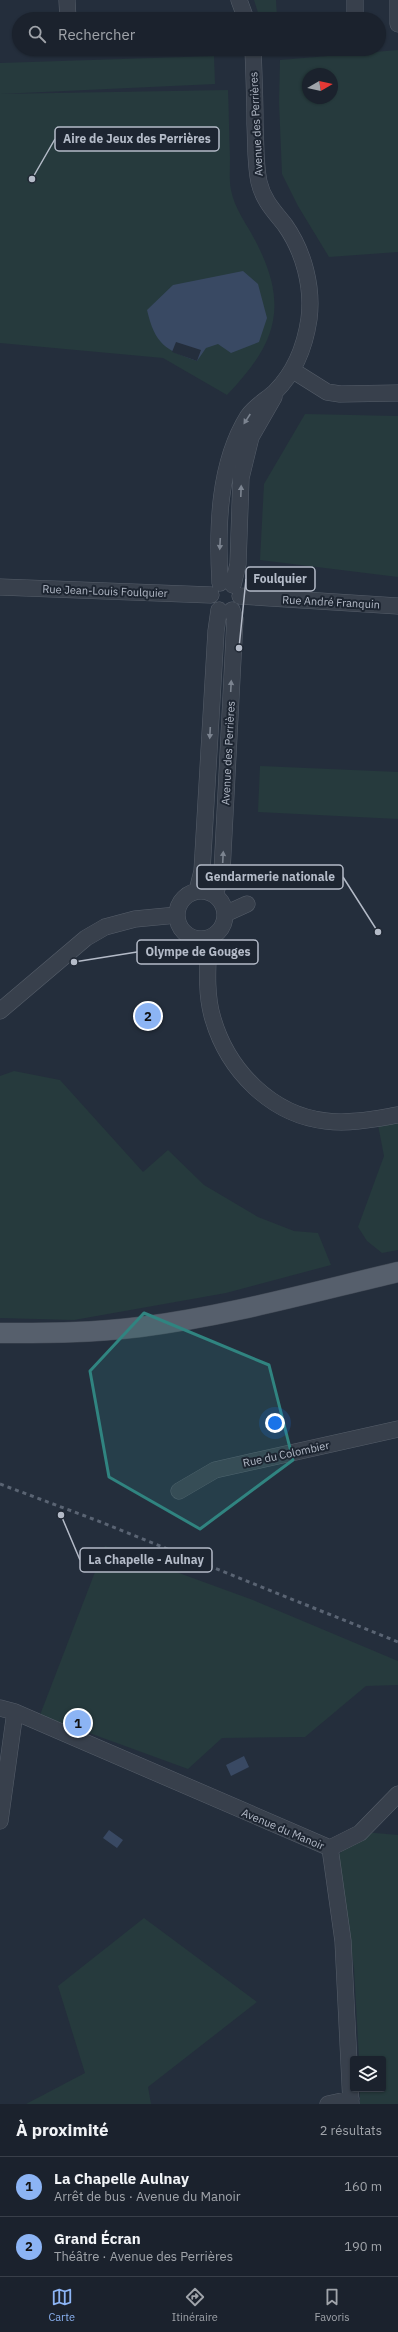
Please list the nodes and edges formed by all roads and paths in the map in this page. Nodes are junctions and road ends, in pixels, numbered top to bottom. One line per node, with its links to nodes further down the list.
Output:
1 (67, 0): 5 (street)
2 (239, 0): 6 (street)
3 (355, 0): 7 (street)
4 (398, 0): 8 (street)
5 (68, 12)
6 (243, 12)
7 (356, 12)
8 (398, 24)
9 (253, 56): 10 (street, Avenue des Perrières)
10 (292, 370): 11 (street); 13 (street, Avenue des Perrières)
11 (398, 393)
12 (0, 587): 13 (street, Rue Jean-Louis Foulquier)
13 (226, 596): 14 (street, Rue André Franquin); 15 (street, Avenue des Perrières, one-way to 15); 16 (street, Avenue des Perrières, one-way to 13)
14 (398, 606)
15 (197, 891): 16 (street); 19 (street)
16 (215, 895): 18 (street)
17 (247, 904): 18 (street)
18 (225, 914): 20 (street)
19 (177, 916): 20 (street); 21 (street)
20 (209, 938): 22 (street)
21 (0, 1011)
22 (398, 1115)
23 (398, 1272): 24 (main road)
24 (212, 1315): 25 (main road); 26 (main road)
25 (0, 1333)
26 (0, 1344)
27 (398, 1429): 28 (street, Rue du Colombier)
28 (179, 1491)
29 (7, 1710): 31 (street); 32 (street, Avenue du Manoir)
30 (398, 1794): 32 (street)
31 (0, 1821)
32 (330, 1848): 33 (street, Avenue du Manoir)
33 (351, 2101): 34 (street)
34 (328, 2104)

